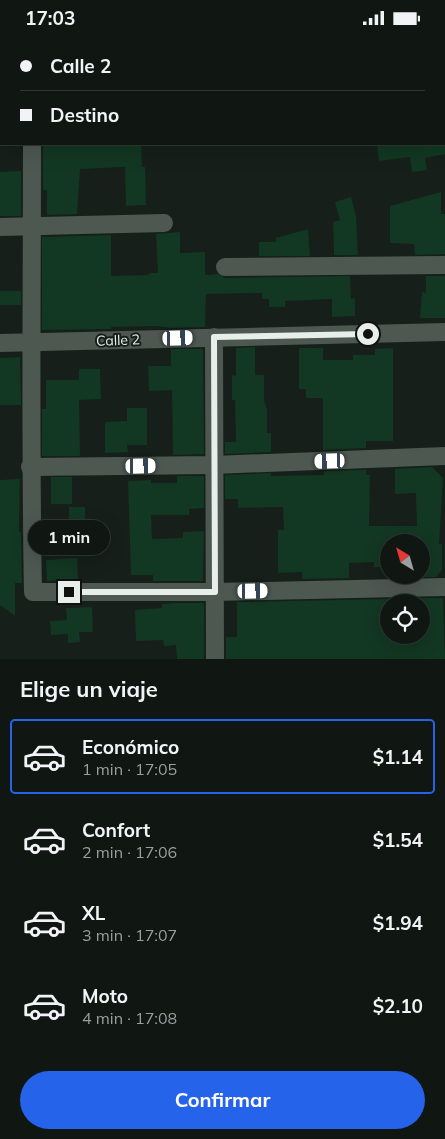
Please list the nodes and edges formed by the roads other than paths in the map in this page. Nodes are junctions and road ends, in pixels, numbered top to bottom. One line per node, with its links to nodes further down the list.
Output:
1 (32, 145): 4 (street)
2 (164, 223): 4 (street)
3 (0, 227): 4 (street)
4 (32, 227): 9 (street)
5 (445, 265): 6 (street)
6 (225, 267)
7 (445, 332): 8 (street, Calle 2)
8 (214, 337): 9 (street, Calle 2); 12 (street)
9 (33, 342): 10 (street, Calle 2); 13 (street)
10 (0, 343)
11 (445, 456): 12 (street)
12 (214, 465): 13 (street); 15 (street)
13 (30, 467): 15 (street)
14 (445, 587): 15 (street)
15 (215, 592): 16 (street)
16 (215, 659)

